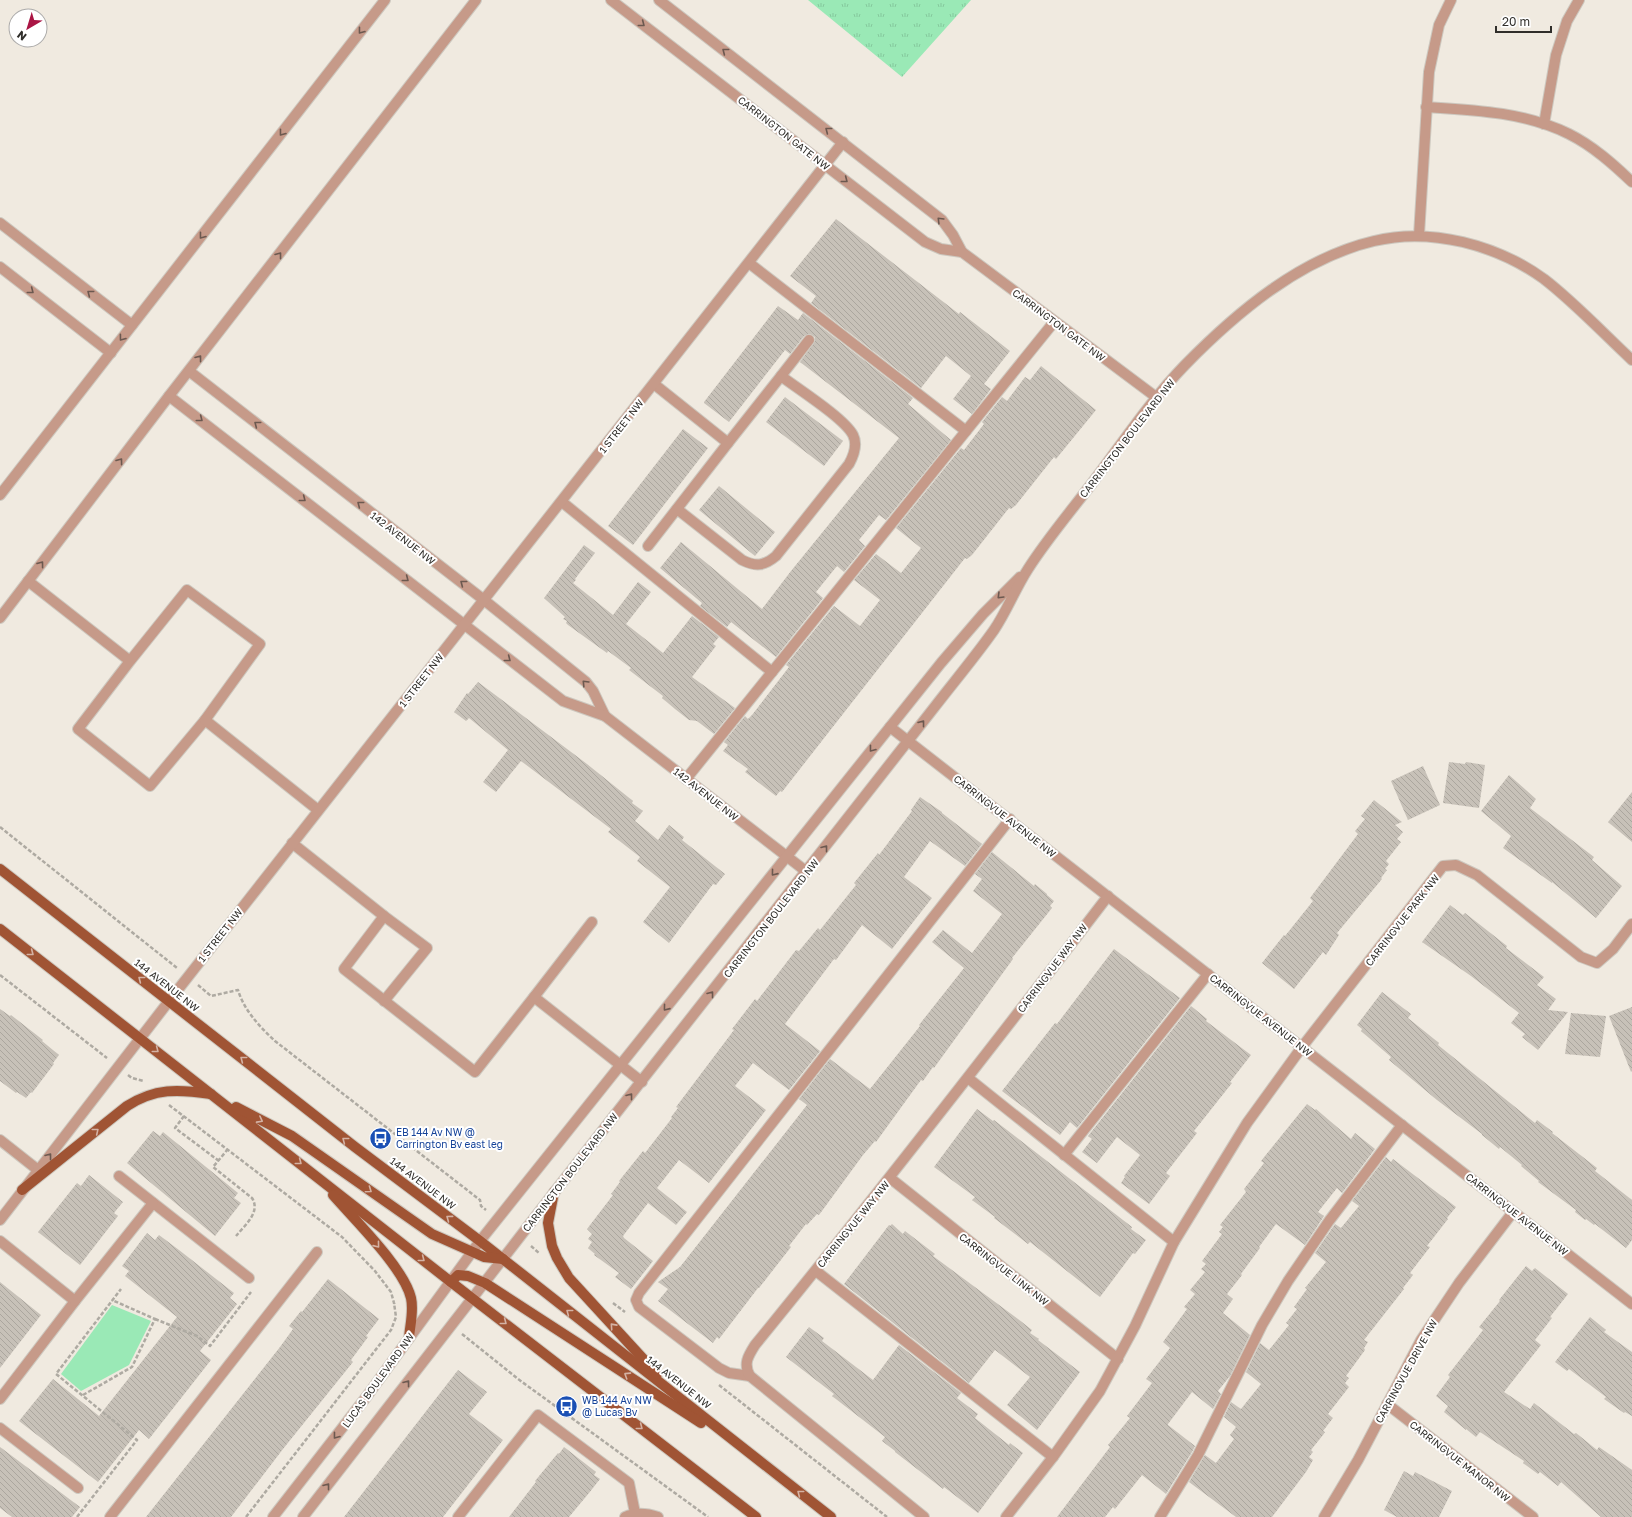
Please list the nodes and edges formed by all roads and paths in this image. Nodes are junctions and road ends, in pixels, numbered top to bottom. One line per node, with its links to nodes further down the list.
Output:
1 (386, 0): 18 (street, one-way to 18)
2 (476, 0): 22 (street, one-way to 2)
3 (611, 0): 10 (street, CARRINGTON GATE NW, one-way to 10)
4 (659, 0): 9 (street, CARRINGTON GATE NW, one-way to 4)
5 (1451, 0): 7 (street)
6 (1580, 0): 8 (street)
7 (1426, 107): 8 (street); 13 (street)
8 (1544, 124): 11 (street)
9 (843, 142): 10 (street, 1 STREET NW); 14 (street, CARRINGTON GATE NW, one-way to 9)
10 (826, 165): 14 (street, CARRINGTON GATE NW, one-way to 14); 15 (street, 1 STREET NW)
11 (1632, 182)
12 (0, 223): 18 (street, one-way to 12)
13 (1419, 235): 21 (street, CARRINGTON BOULEVARD NW); 26 (street, CARRINGTON BOULEVARD NW)
14 (962, 252): 17 (street, CARRINGTON GATE NW)
15 (749, 263): 24 (street, 1 STREET NW); 27 (street)
16 (0, 267): 20 (street, one-way to 20)
17 (1054, 322): 26 (street, CARRINGTON GATE NW); 27 (street)
18 (132, 325): 20 (street, one-way to 20)
19 (809, 340): 23 (street)
20 (111, 353): 29 (street)
21 (1632, 360)
22 (189, 371): 25 (street); 35 (street, 142 AVENUE NW, one-way to 22)
23 (781, 376): 28 (street); 31 (street)
24 (654, 384): 28 (street); 30 (street, 1 STREET NW)
25 (170, 396): 34 (street, one-way to 25); 37 (street, 142 AVENUE NW, one-way to 37)
26 (1156, 397): 33 (street, CARRINGTON BOULEVARD NW)
27 (966, 431): 39 (street)
28 (728, 443): 31 (street)
29 (0, 495)
30 (562, 502): 35 (street, 1 STREET NW); 39 (street)
31 (677, 509): 32 (street)
32 (648, 546)
33 (1028, 569): 42 (street, CARRINGTON BOULEVARD NW, one-way to 42); 43 (street, CARRINGTON BOULEVARD NW, one-way to 33)
34 (28, 581): 36 (street); 38 (street)
35 (484, 600): 37 (street, 1 STREET NW); 40 (street, 142 AVENUE NW, one-way to 35)
36 (0, 618)
37 (465, 625): 40 (street, 142 AVENUE NW, one-way to 40); 45 (street, 1 STREET NW)
38 (130, 661): 41 (street); 41 (street)
39 (772, 672): 44 (street)
40 (604, 716): 44 (street, 142 AVENUE NW)
41 (205, 720): 45 (street)
42 (890, 727): 43 (street, CARRINGVUE AVENUE NW); 49 (street, CARRINGTON BOULEVARD NW, one-way to 49)
43 (908, 741): 46 (street, CARRINGVUE AVENUE NW); 51 (street, CARRINGTON BOULEVARD NW, one-way to 43)
44 (686, 779): 49 (street, 142 AVENUE NW)
45 (318, 810): 48 (street, 1 STREET NW)
46 (1010, 819): 52 (street, CARRINGVUE AVENUE NW); 109 (street)
47 (0, 827): 59 (path)
48 (292, 843): 53 (street); 59 (street, 1 STREET NW)
49 (787, 857): 51 (street, 142 AVENUE NW); 65 (street, CARRINGTON BOULEVARD NW, one-way to 65)
50 (0, 869): 61 (main road, 144 AVENUE NW, one-way to 50)
51 (807, 872): 68 (street, CARRINGTON BOULEVARD NW, one-way to 51)
52 (1108, 896): 57 (street, CARRINGVUE AVENUE NW); 67 (street, CARRINGVUE WAY NW)
53 (384, 916): 62 (street); 62 (street)
54 (592, 922): 60 (street)
55 (1632, 924): 64 (street, CARRINGVUE PARK NW)
56 (0, 929): 63 (main road, one-way to 63)
57 (1208, 974): 64 (street, CARRINGVUE AVENUE NW); 75 (street)
58 (0, 975): 66 (path)
59 (188, 977): 61 (street, 1 STREET NW); 84 (path)
60 (534, 996): 62 (street); 65 (street)
61 (169, 1001): 63 (street, 1 STREET NW); 89 (main road, 144 AVENUE NW, one-way to 61)
62 (384, 1001)
63 (140, 1038): 66 (street, 1 STREET NW); 70 (main road, one-way to 70)
64 (1302, 1047): 72 (street, CARRINGVUE AVENUE NW); 90 (street)
65 (621, 1064): 68 (street); 89 (street, CARRINGTON BOULEVARD NW)
66 (117, 1067): 69 (path); 77 (street, 1 STREET NW, one-way to 66)
67 (968, 1078): 75 (street); 80 (street, CARRINGVUE WAY NW)
68 (642, 1082): 82 (street, CARRINGTON BOULEVARD NW, one-way to 68)
69 (153, 1093): 70 (main road); 71 (path); 81 (main road, one-way to 69)
70 (213, 1095): 78 (main road, one-way to 78); 92 (main road, one-way to 92)
71 (184, 1116): 74 (path); 76 (path)
72 (1402, 1125): 85 (street, CARRINGVUE AVENUE NW); 132 (street)
73 (0, 1140): 77 (street)
74 (228, 1149): 76 (path); 104 (path)
75 (1064, 1155): 90 (street)
76 (218, 1161): 87 (path)
77 (38, 1170): 81 (street, 1 STREET NW)
78 (314, 1174): 96 (main road, one-way to 96); 107 (main road, one-way to 107)
79 (119, 1176): 83 (street)
80 (890, 1178): 94 (street, CARRINGVUE WAY NW); 108 (street, CARRINGVUE LINK NW)
81 (22, 1190): 86 (street, 1 STREET NW)
82 (554, 1192): 93 (street, CARRINGTON BOULEVARD NW); 111 (main road, one-way to 82)
83 (153, 1203): 95 (street); 103 (street)
84 (481, 1206)
85 (1513, 1212): 102 (street, CARRINGVUE AVENUE NW); 113 (street, CARRINGVUE DRIVE NW)
86 (0, 1220)
87 (236, 1236)
88 (0, 1241): 103 (street)
89 (480, 1241): 92 (street, LUCAS BOULEVARD NW); 93 (main road, 144 AVENUE NW)
90 (1174, 1242): 108 (street)
91 (317, 1252): 120 (street)
92 (472, 1253): 93 (main road); 96 (street, LUCAS BOULEVARD NW)
93 (503, 1259): 97 (street); 111 (main road, 144 AVENUE NW, one-way to 93)
94 (816, 1270): 109 (street, CARRINGVUE WAY NW); 116 (street)
95 (249, 1278): 105 (path)
96 (451, 1282): 97 (main road); 99 (main road); 107 (street, LUCAS BOULEVARD NW)
97 (485, 1283): 99 (street); 115 (main road, one-way to 97)
98 (121, 1289): 100 (path)
99 (473, 1298): 123 (street, one-way to 99); 128 (main road, one-way to 128)
100 (112, 1300): 105 (path); 110 (path)
101 (401, 1300): 104 (path)
102 (1631, 1300)
103 (75, 1301): 112 (street)
104 (394, 1303): 121 (path)
105 (155, 1319): 110 (path)
106 (463, 1335): 127 (path)
107 (409, 1338): 122 (street, LUCAS BOULEVARD NW, one-way to 122)
108 (1118, 1359): 116 (street)
109 (750, 1376): 130 (street)
110 (83, 1395): 119 (path)
111 (677, 1396): 115 (main road, 144 AVENUE NW)
112 (0, 1399)
113 (1387, 1404): 133 (street, CARRINGVUE DRIVE NW); 134 (street, CARRINGVUE MANOR NW)
114 (0, 1428): 117 (street)
115 (753, 1456): 129 (main road, 144 AVENUE NW, one-way to 115)
116 (1053, 1457): 131 (street)
117 (78, 1488)
118 (635, 1513): 124 (street); 125 (street); 126 (street)
119 (78, 1517)
120 (110, 1517)
121 (246, 1517)
122 (273, 1517)
123 (303, 1517)
124 (458, 1517)
125 (624, 1517)
126 (658, 1517)
127 (708, 1517)
128 (756, 1517)
129 (831, 1517)
130 (924, 1517)
131 (1006, 1517)
132 (1160, 1517)
133 (1324, 1517)
134 (1533, 1517)

